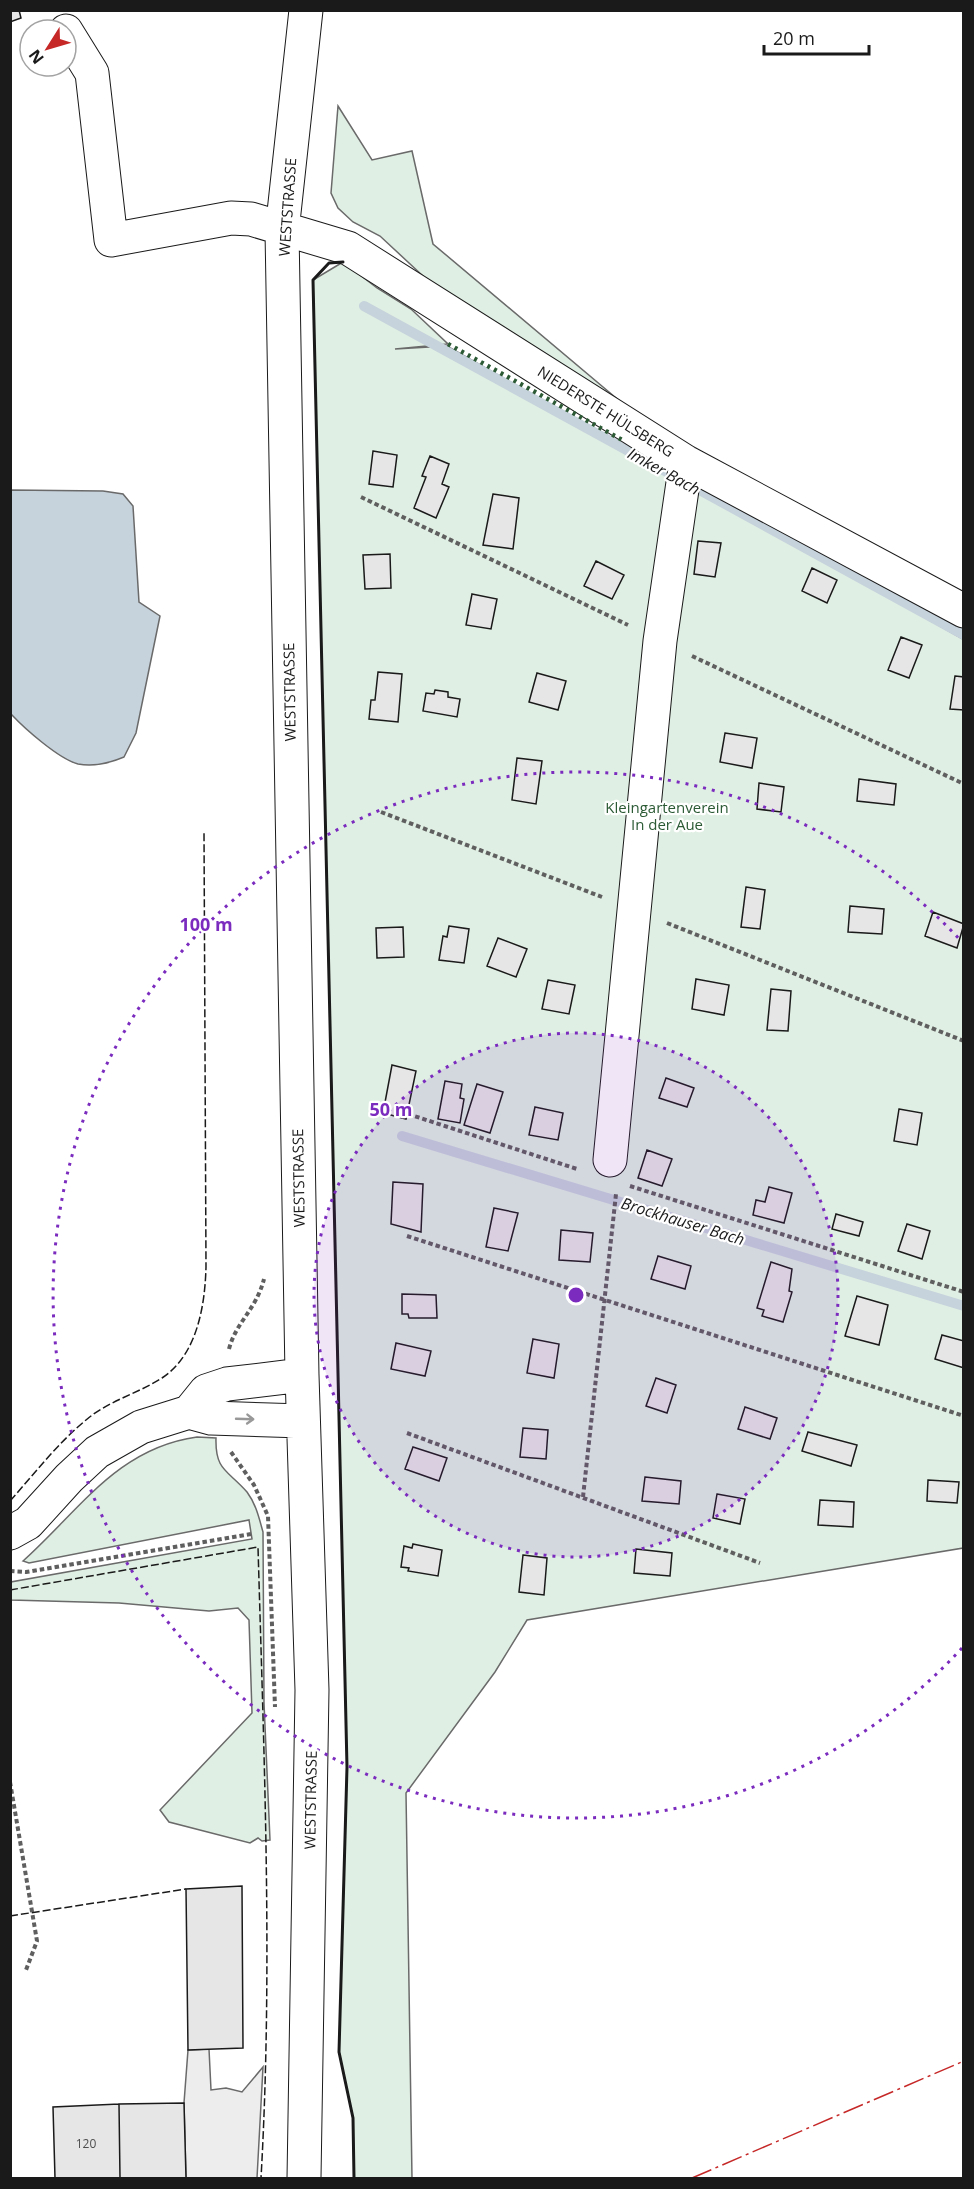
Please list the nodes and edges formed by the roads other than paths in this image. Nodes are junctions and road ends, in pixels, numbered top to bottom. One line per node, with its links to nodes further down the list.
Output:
1 (306, 10): 3 (street, WESTSTRASSE)
2 (78, 50): 3 (street, NIEDERSTE HÜLSBERG)
3 (282, 231): 4 (street, NIEDERSTE HÜLSBERG); 7 (street, WESTSTRASSE)
4 (683, 477): 5 (street, NIEDERSTE HÜLSBERG); 6 (street)
5 (963, 611)
6 (608, 1172)
7 (302, 1375): 8 (street); 9 (street, WESTSTRASSE)
8 (189, 1412): 9 (street, one-way to 9); 10 (street)
9 (303, 1421): 11 (street, WESTSTRASSE)
10 (10, 1533)
11 (304, 2178)

